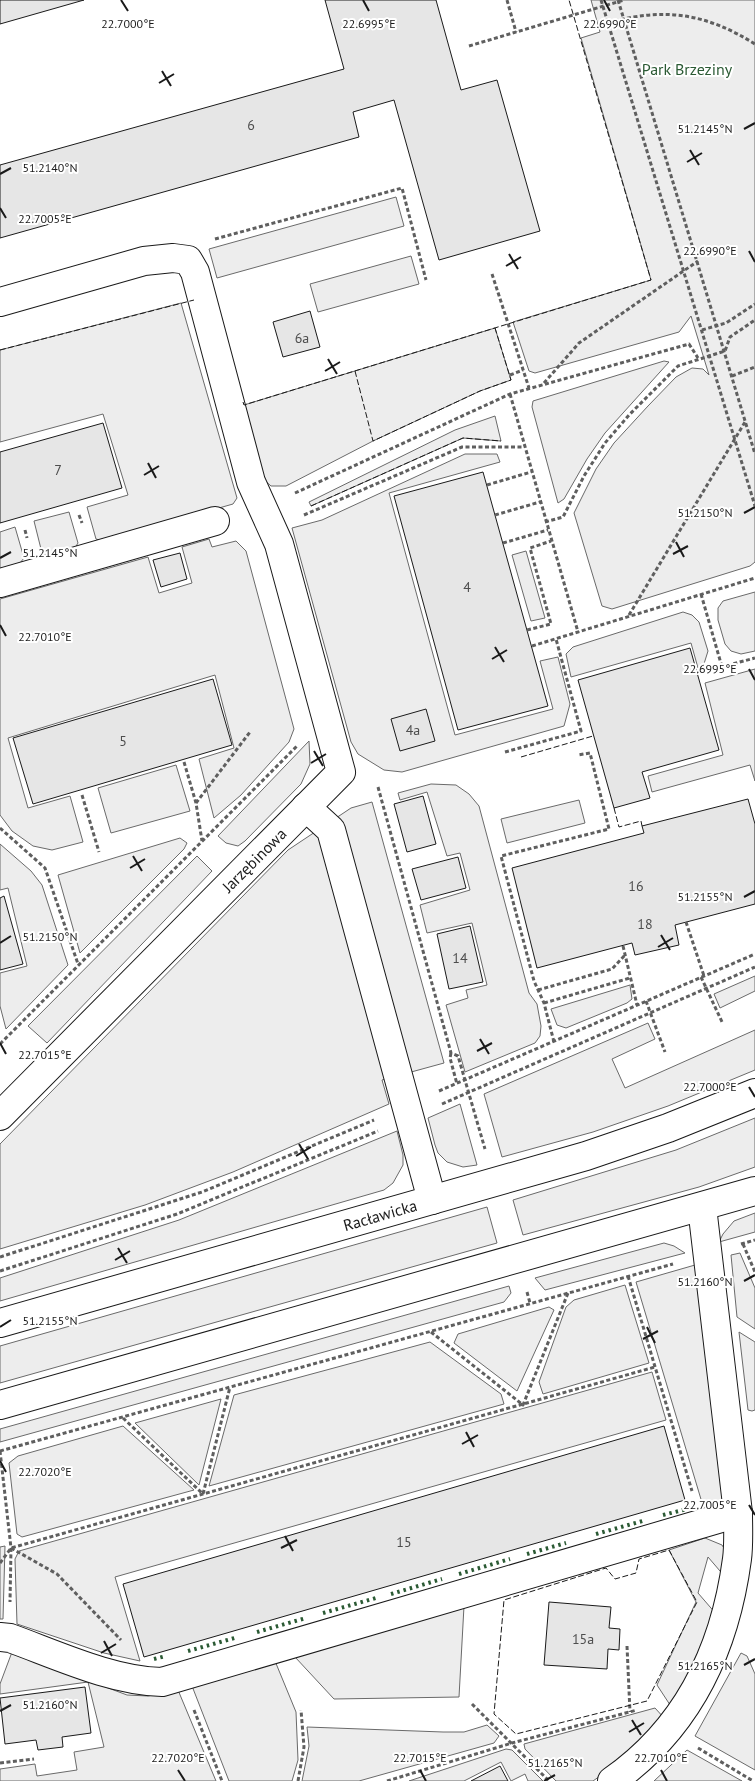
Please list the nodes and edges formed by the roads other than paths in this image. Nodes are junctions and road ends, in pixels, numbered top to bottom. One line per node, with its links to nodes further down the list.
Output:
1 (0, 302): 4 (street, Jarzębinowa)
2 (215, 521): 3 (street)
3 (0, 583)
4 (306, 807): 6 (street, Jarzębinowa); 8 (street)
5 (755, 1093): 8 (street, Racławicka)
6 (0, 1116)
7 (755, 1191): 9 (street)
8 (432, 1200): 10 (street, Racławicka)
9 (702, 1207): 11 (street); 12 (street)
10 (0, 1323)
11 (0, 1405)
12 (738, 1513): 13 (street); 14 (street)
13 (5, 1638)
14 (612, 1781)

